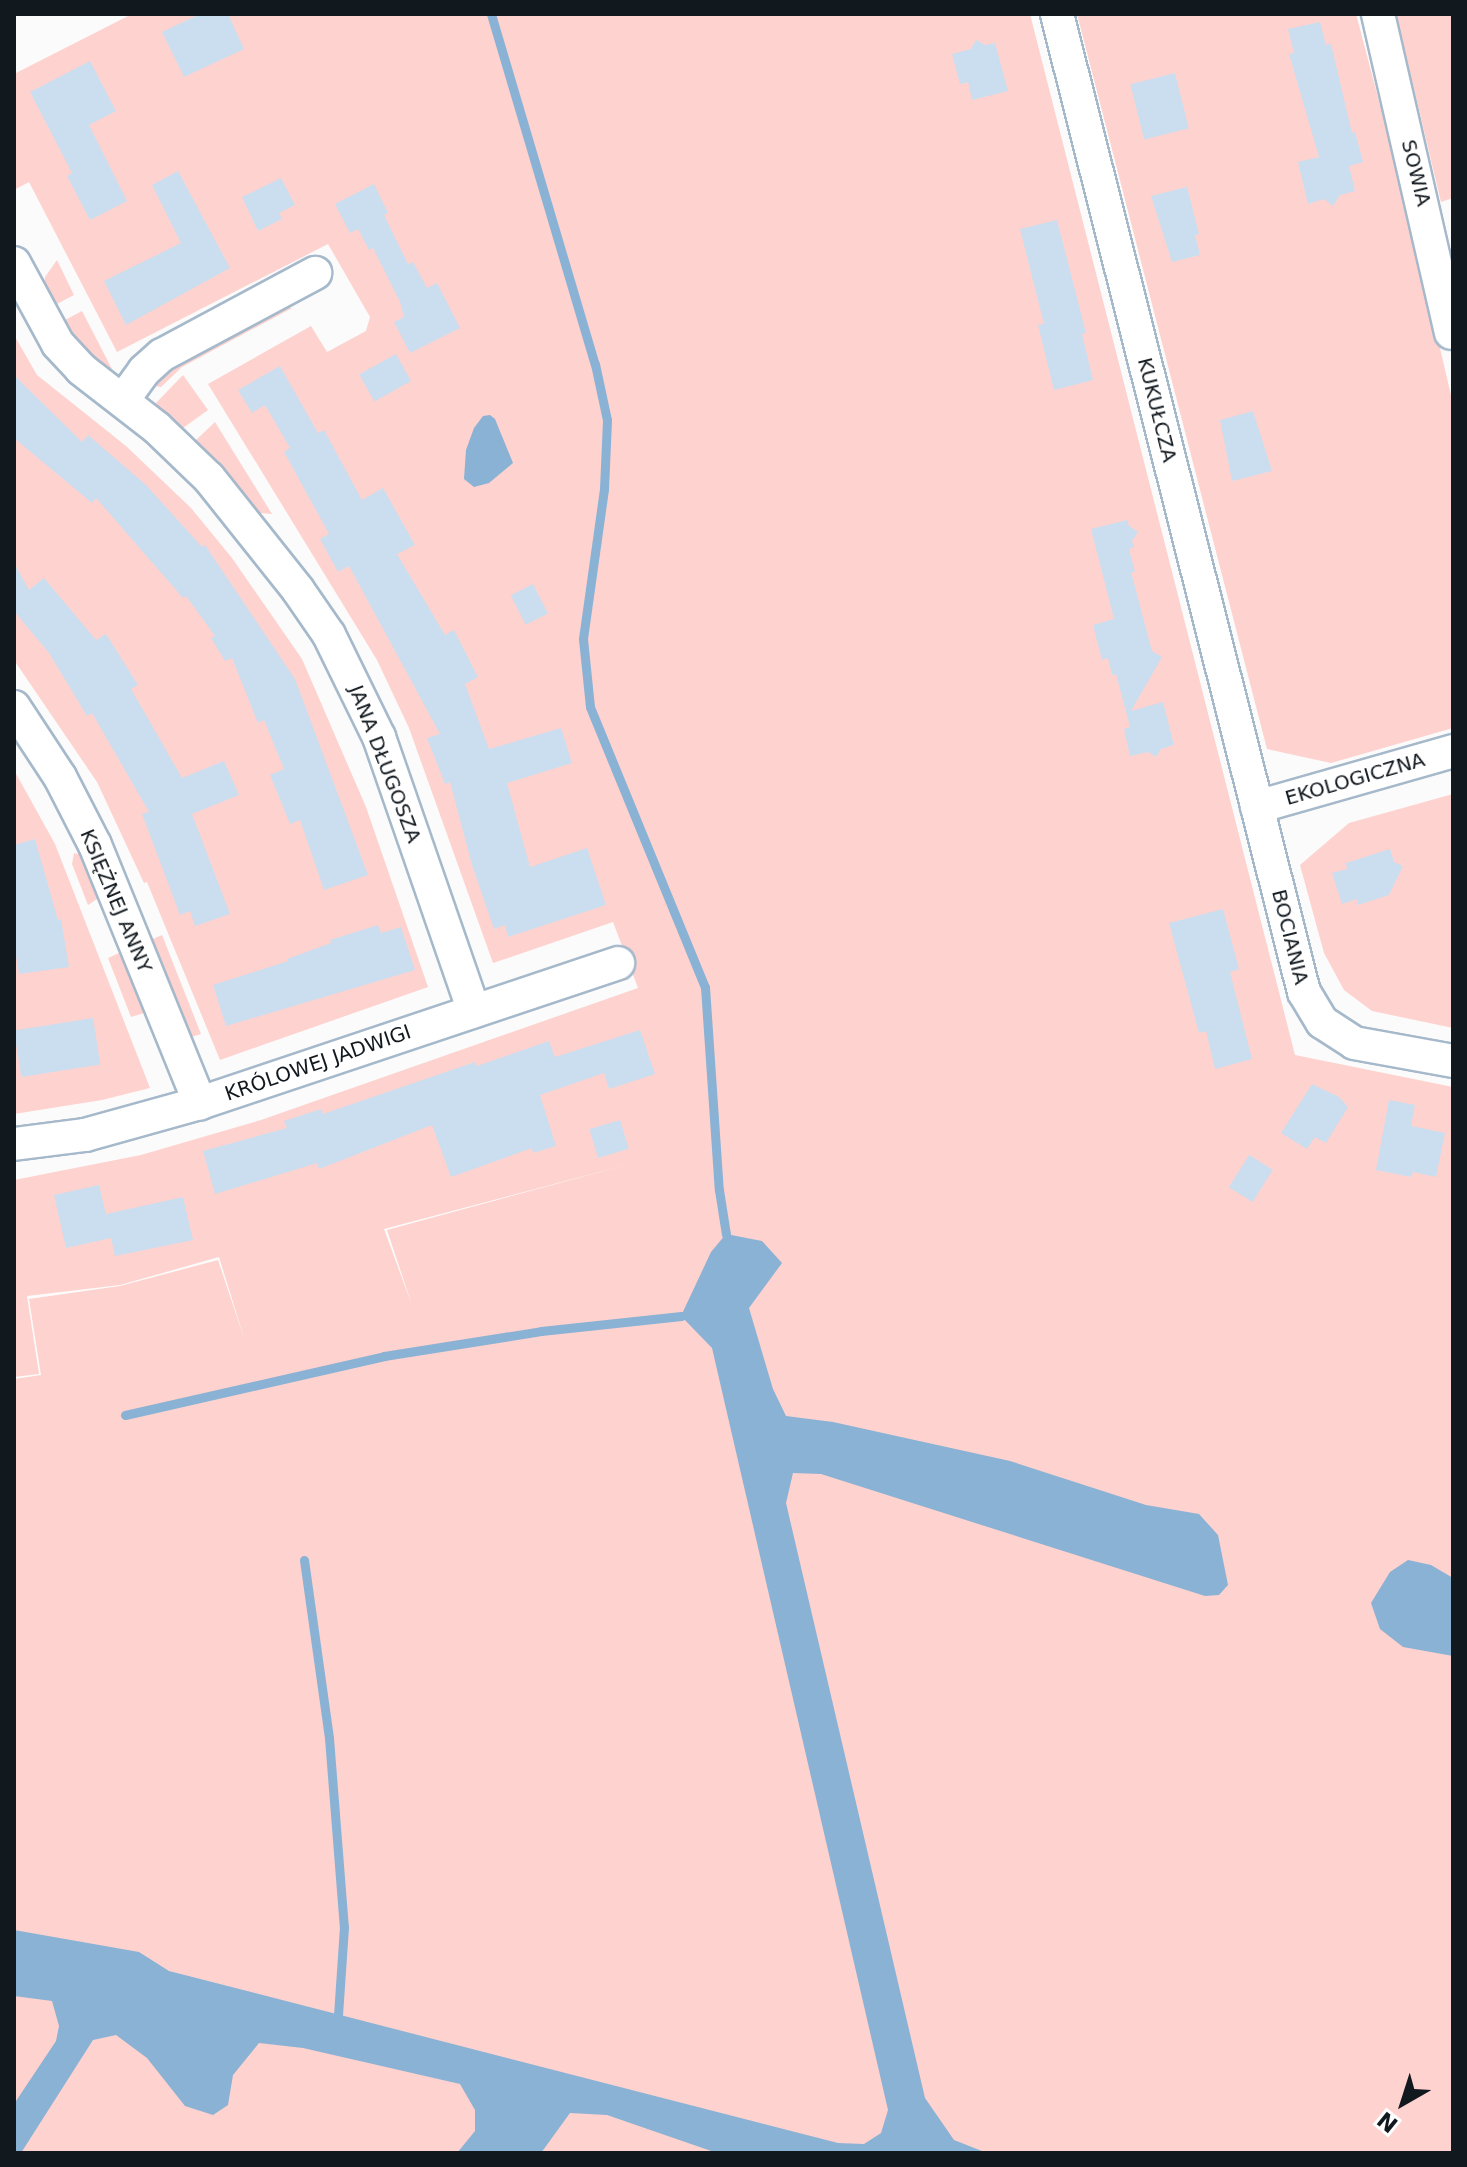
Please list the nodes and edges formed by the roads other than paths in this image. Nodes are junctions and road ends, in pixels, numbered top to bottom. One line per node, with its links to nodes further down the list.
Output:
1 (1057, 14): 9 (street, KUKUŁCZA)
2 (1378, 14): 5 (street, SOWIA)
3 (14, 263): 6 (street, JANA DŁUGOSZA)
4 (315, 273): 6 (street)
5 (1451, 333)
6 (123, 400): 11 (street, JANA DŁUGOSZA)
7 (14, 707): 13 (street, KSIĘŻNEJ ANNY)
8 (1453, 751): 9 (street, EKOLOGICZNA)
9 (1257, 807): 12 (street, BOCIANIA)
10 (618, 963): 11 (street, KRÓLOWEJ JADWIGI)
11 (474, 1011): 13 (street, KRÓLOWEJ JADWIGI)
12 (1453, 1061)
13 (200, 1103): 14 (street, KRÓLOWEJ JADWIGI)
14 (14, 1144)

